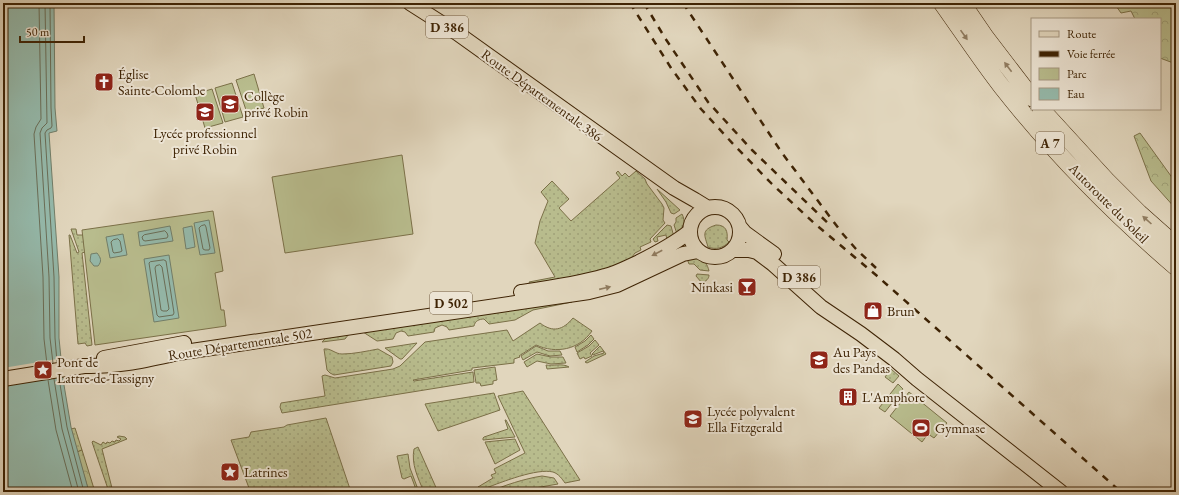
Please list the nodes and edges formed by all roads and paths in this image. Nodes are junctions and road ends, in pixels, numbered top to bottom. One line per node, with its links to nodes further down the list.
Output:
1 (410, 3): 6 (main road, Route Départementale 386 / D 386)
2 (942, 3): 16 (highway, Autoroute du Soleil / A 7, one-way to 16)
3 (962, 3): 4 (highway, one-way to 3)
4 (1031, 97)
5 (1042, 110): 11 (highway, Autoroute du Soleil / A 7, one-way to 5)
6 (674, 188): 7 (main road, Route Départementale 386 / D 386); 8 (main road, Route Départementale 386 / D 386)
7 (708, 208): 8 (main road); 9 (main road)
8 (694, 218): 10 (main road)
9 (740, 227): 12 (main road); 15 (main road, D 386)
10 (690, 232): 13 (main road); 18 (main road, Route Départementale 502 / D 502, one-way to 18)
11 (1176, 246)
12 (733, 250): 13 (main road); 14 (main road, D 386)
13 (698, 251): 18 (main road, Route Départementale 502 / D 502, one-way to 13)
14 (757, 252): 15 (main road, D 386); 17 (main road, D 386)
15 (782, 261): 17 (main road, D 386)
16 (1176, 267)
17 (856, 331): 20 (main road, D 386)
18 (84, 366): 19 (main road, D 502)
19 (3, 379)
20 (1061, 492)

